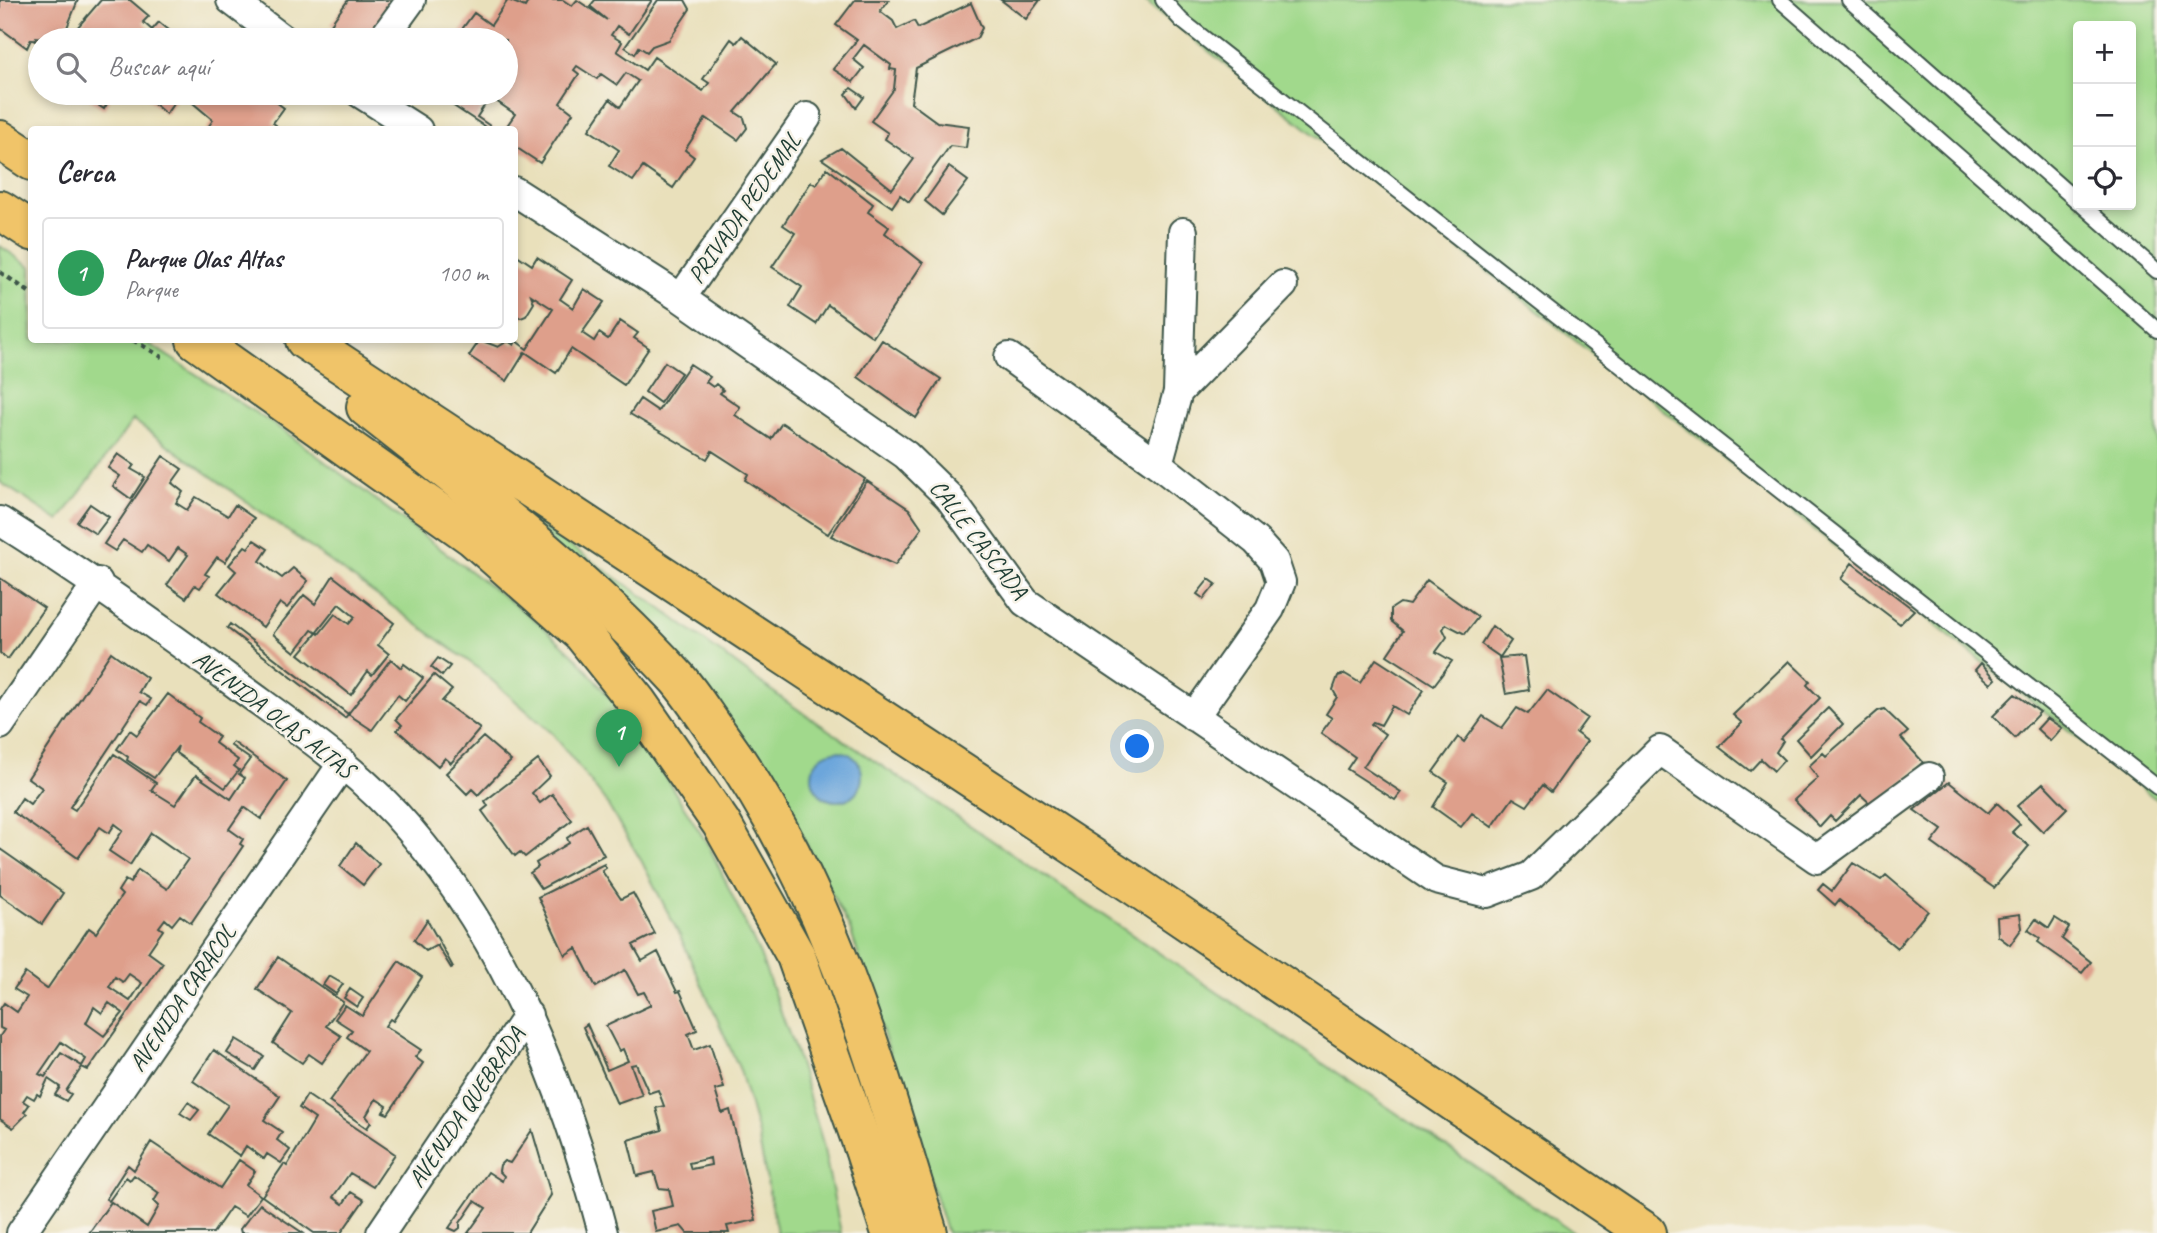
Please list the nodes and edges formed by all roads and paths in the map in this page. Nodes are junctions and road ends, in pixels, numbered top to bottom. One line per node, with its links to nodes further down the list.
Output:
1 (232, 0): 6 (street)
2 (411, 0): 7 (street)
3 (1163, 0): 37 (lane)
4 (1780, 0): 24 (lane)
5 (1849, 0): 14 (lane)
6 (268, 28)
7 (391, 28)
8 (379, 105): 10 (street)
9 (807, 117): 23 (street, PRIVADA PEDEMAL)
10 (412, 126)
11 (0, 141): 12 (main road)
12 (28, 158)
13 (518, 194): 23 (street, CALLE CASCADA)
14 (2073, 197)
15 (2088, 210): 19 (lane)
16 (0, 211): 17 (main road)
17 (28, 228)
18 (1183, 232): 29 (street)
19 (2157, 271)
20 (0, 272): 22 (path)
21 (1283, 285): 29 (street)
22 (28, 290)
23 (681, 298): 33 (street, CALLE CASCADA)
24 (2157, 330)
25 (200, 343): 39 (main road)
26 (286, 343): 45 (main road)
27 (309, 343): 46 (main road)
28 (1009, 357): 30 (street)
29 (1178, 392): 30 (street)
30 (1158, 464): 33 (street)
31 (0, 521): 32 (street, AVENIDA OLAS ALTAS)
32 (97, 582): 34 (street); 35 (street, AVENIDA OLAS ALTAS)
33 (1194, 717): 36 (street, CALLE CASCADA)
34 (0, 725)
35 (343, 763): 38 (street, AVENIDA OLAS ALTAS); 40 (street, AVENIDA CARACOL)
36 (1929, 777)
37 (2157, 788)
38 (528, 1015): 41 (street, AVENIDA QUEBRADA); 42 (street, AVENIDA OLAS ALTAS)
39 (863, 1146): 43 (main road); 44 (main road)
40 (21, 1233)
41 (381, 1233)
42 (603, 1233)
43 (866, 1233)
44 (891, 1233)
45 (928, 1233)
46 (1647, 1233)

